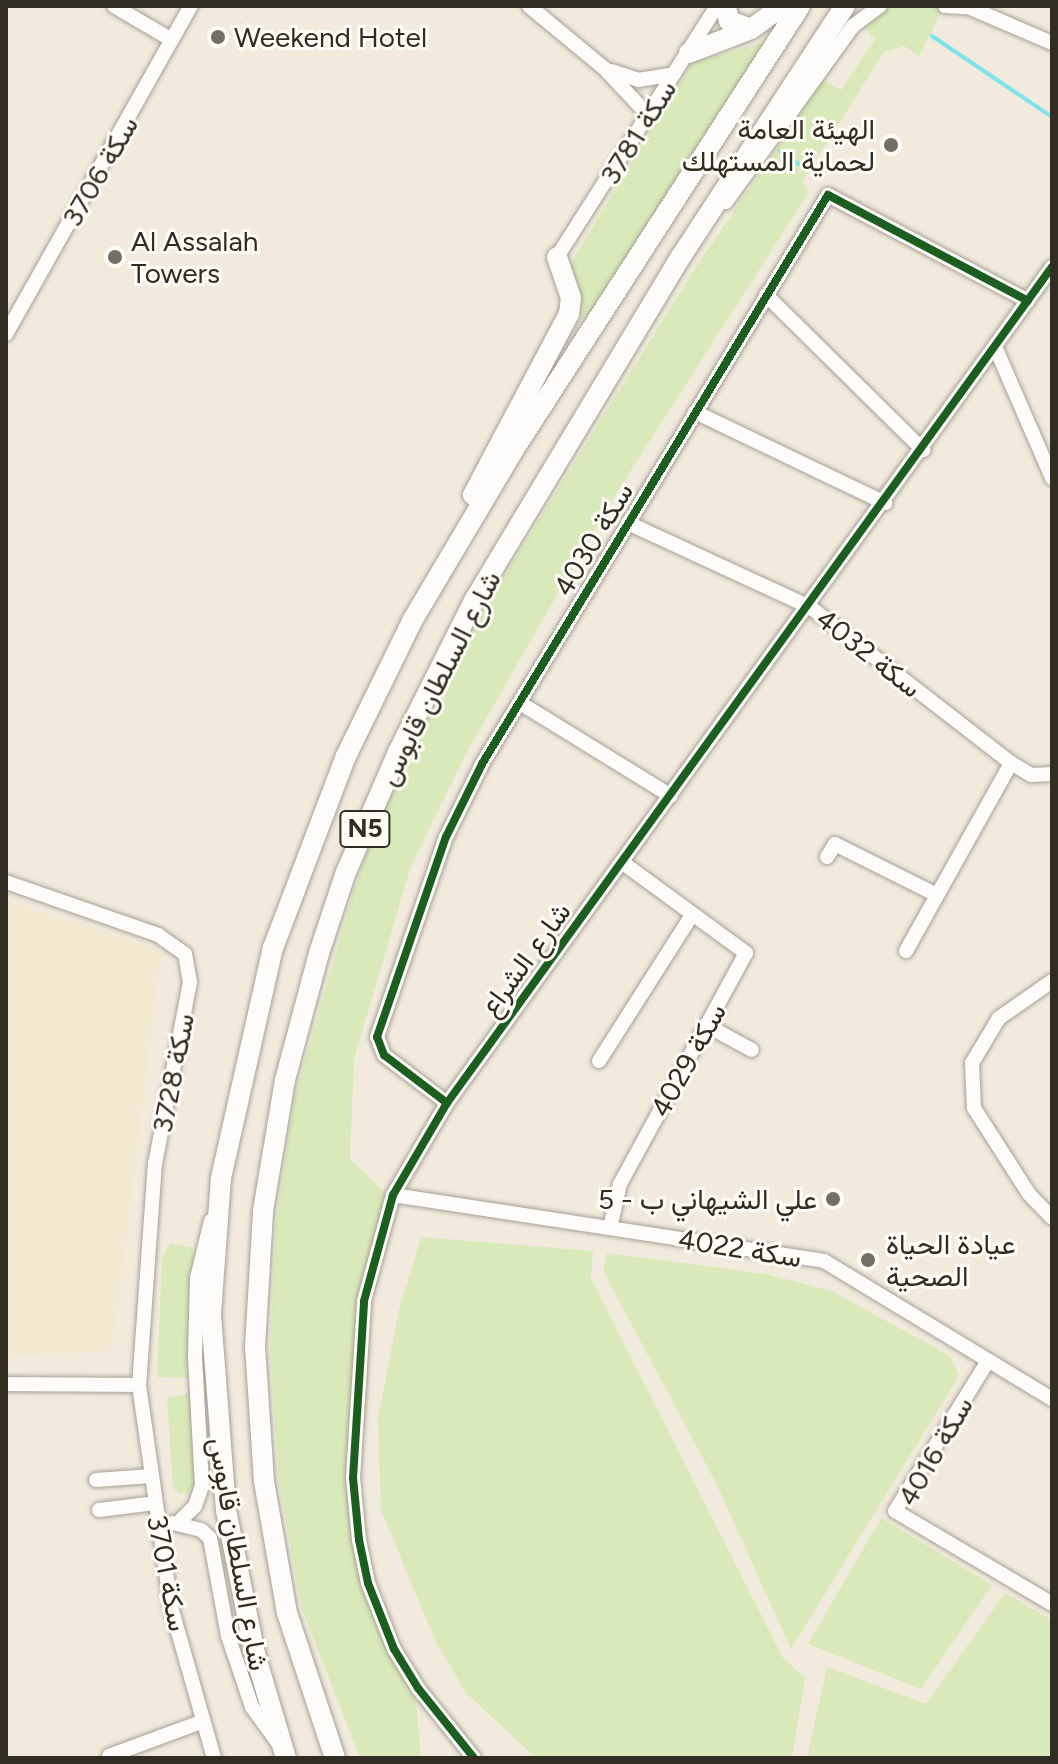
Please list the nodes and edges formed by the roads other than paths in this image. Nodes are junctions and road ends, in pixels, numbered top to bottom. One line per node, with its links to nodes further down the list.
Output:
1 (114, 6): 13 (street)
2 (191, 6): 13 (street, سكة 3706)
3 (529, 6): 16 (street)
4 (717, 6): 15 (street, سكة 3781)
5 (726, 6): 12 (highway)
6 (783, 6): 12 (highway)
7 (800, 6): 32 (highway, شارع السلطان قابوس / N5)
8 (845, 6): 20 (highway, شارع السلطان قابوس / N5)
9 (880, 6): 20 (street)
10 (945, 6): 11 (street)
11 (966, 6): 14 (street)
12 (751, 29): 15 (highway)
13 (172, 40): 24 (street, سكة 3706)
14 (1052, 43)
15 (689, 53): 17 (street, سكة 3781)
16 (604, 68): 17 (street); 18 (street)
17 (674, 74): 18 (street, سكة 3781)
18 (649, 116): 19 (street, سكة 3781)
19 (557, 257): 32 (highway)
20 (680, 258): 67 (highway, شارع السلطان قابوس / N5)
21 (1052, 267): 23 (street, شارع الشراع)
22 (766, 295): 23 (street, سكة 4030); 26 (street, سكة 4030); 27 (street)
23 (1028, 301): 25 (street, شارع الشراع)
24 (6, 334)
25 (996, 349): 27 (street, شارع الشراع); 28 (street)
26 (695, 412): 29 (street); 30 (street, سكة 4030)
27 (923, 450): 29 (street, شارع الشراع)
28 (1052, 478)
29 (885, 503): 31 (street, شارع الشراع)
30 (628, 523): 31 (street, سكة 4032); 33 (street, سكة 4030)
31 (810, 607): 34 (street, سكة 4032); 36 (street, شارع الشراع)
32 (412, 621): 48 (highway, شارع السلطان قابوس / N5)
33 (520, 703): 36 (street); 47 (street, سكة 4030)
34 (1011, 763): 35 (street, سكة 4032); 40 (street)
35 (1052, 774)
36 (671, 796): 38 (street, شارع الشراع)
37 (827, 857): 40 (street)
38 (623, 863): 41 (street, سكة 4029); 47 (street, شارع الشراع)
39 (6, 882): 54 (street, سكة 3728)
40 (937, 895): 42 (street)
41 (692, 915): 44 (street, سكة 4029); 46 (street)
42 (906, 951)
43 (1052, 981): 50 (street)
44 (706, 1025): 45 (street); 51 (street, سكة 4029)
45 (752, 1050)
46 (599, 1061)
47 (447, 1103): 49 (street, شارع الشراع)
48 (221, 1178): 60 (street); 64 (highway, شارع السلطان قابوس / N5)
49 (393, 1195): 51 (street, سكة 4022); 68 (street, شارع الشراع)
50 (1052, 1218)
51 (610, 1228): 52 (street, سكة 4022)
52 (988, 1361): 55 (street, سكة 4022); 62 (street, سكة 4016)
53 (6, 1384): 54 (street)
54 (139, 1385): 56 (street, سكة 3701)
55 (1052, 1399)
56 (151, 1476): 57 (street); 58 (street, سكة 3701)
57 (96, 1480)
58 (155, 1503): 59 (street); 61 (street, سكة 3701)
59 (99, 1510)
60 (178, 1523): 61 (street); 64 (street)
61 (157, 1526): 63 (street, سكة 3701)
62 (1052, 1604)
63 (201, 1722): 65 (street); 66 (street, سكة 3701)
64 (284, 1753)
65 (109, 1756)
66 (214, 1758)
67 (335, 1758)
68 (474, 1758)

